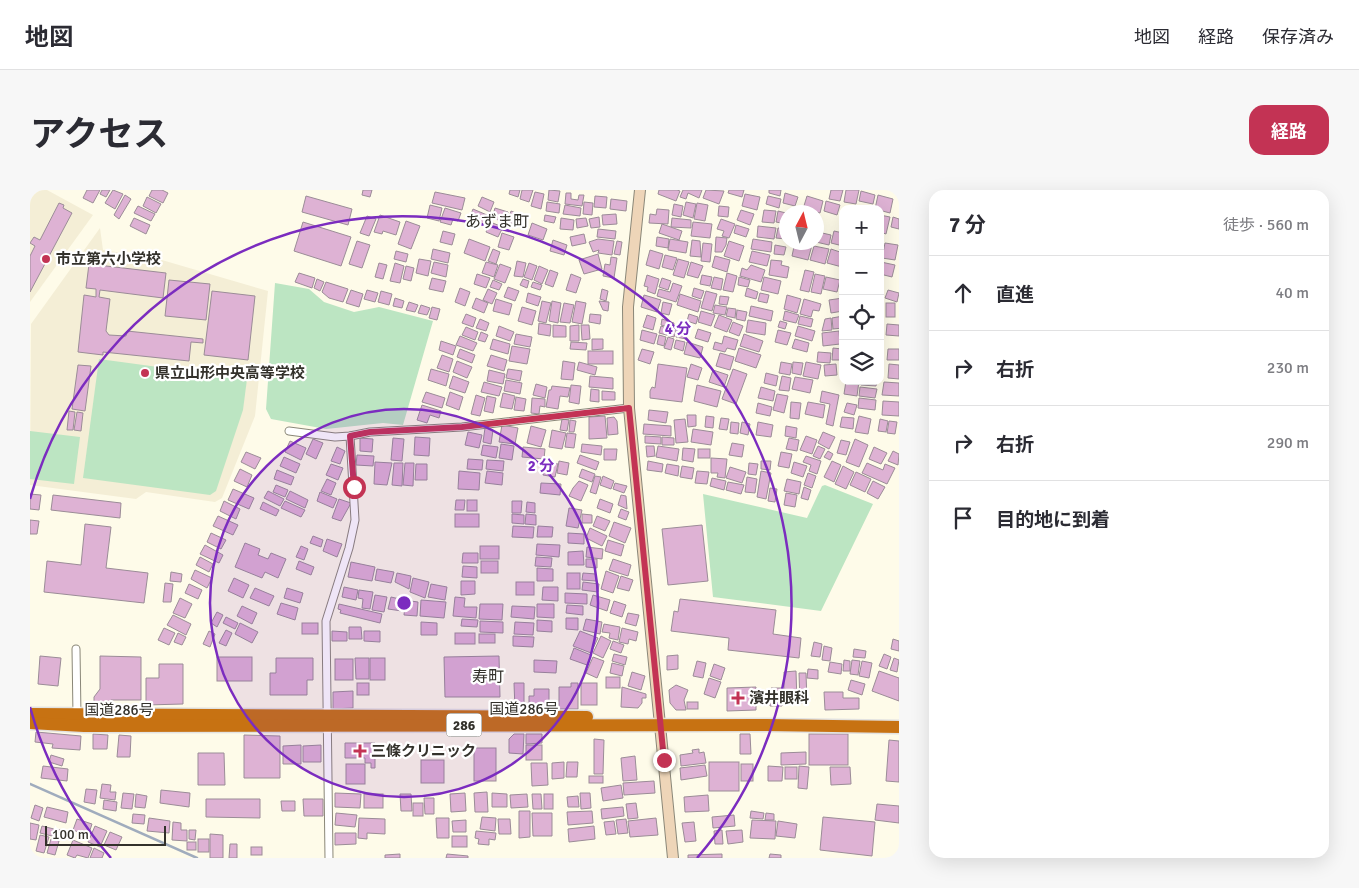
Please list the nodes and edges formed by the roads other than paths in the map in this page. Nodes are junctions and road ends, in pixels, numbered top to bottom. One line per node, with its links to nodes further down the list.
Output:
1 (640, 190): 2 (street)
2 (629, 408): 4 (street); 10 (street)
3 (289, 431): 4 (street)
4 (350, 436): 9 (street)
5 (76, 649): 8 (street)
6 (30, 714): 8 (highway, 国道286号 / 286)
7 (899, 720): 10 (highway, 国道286号 / 286)
8 (80, 721): 9 (highway, 国道286号 / 286); 11 (highway, 国道286号 / 286)
9 (327, 721): 10 (highway, 国道286号 / 286); 13 (street)
10 (660, 722): 12 (highway, 国道286号 / 286); 14 (street)
11 (30, 723)
12 (899, 727)
13 (329, 858)
14 (673, 858)

